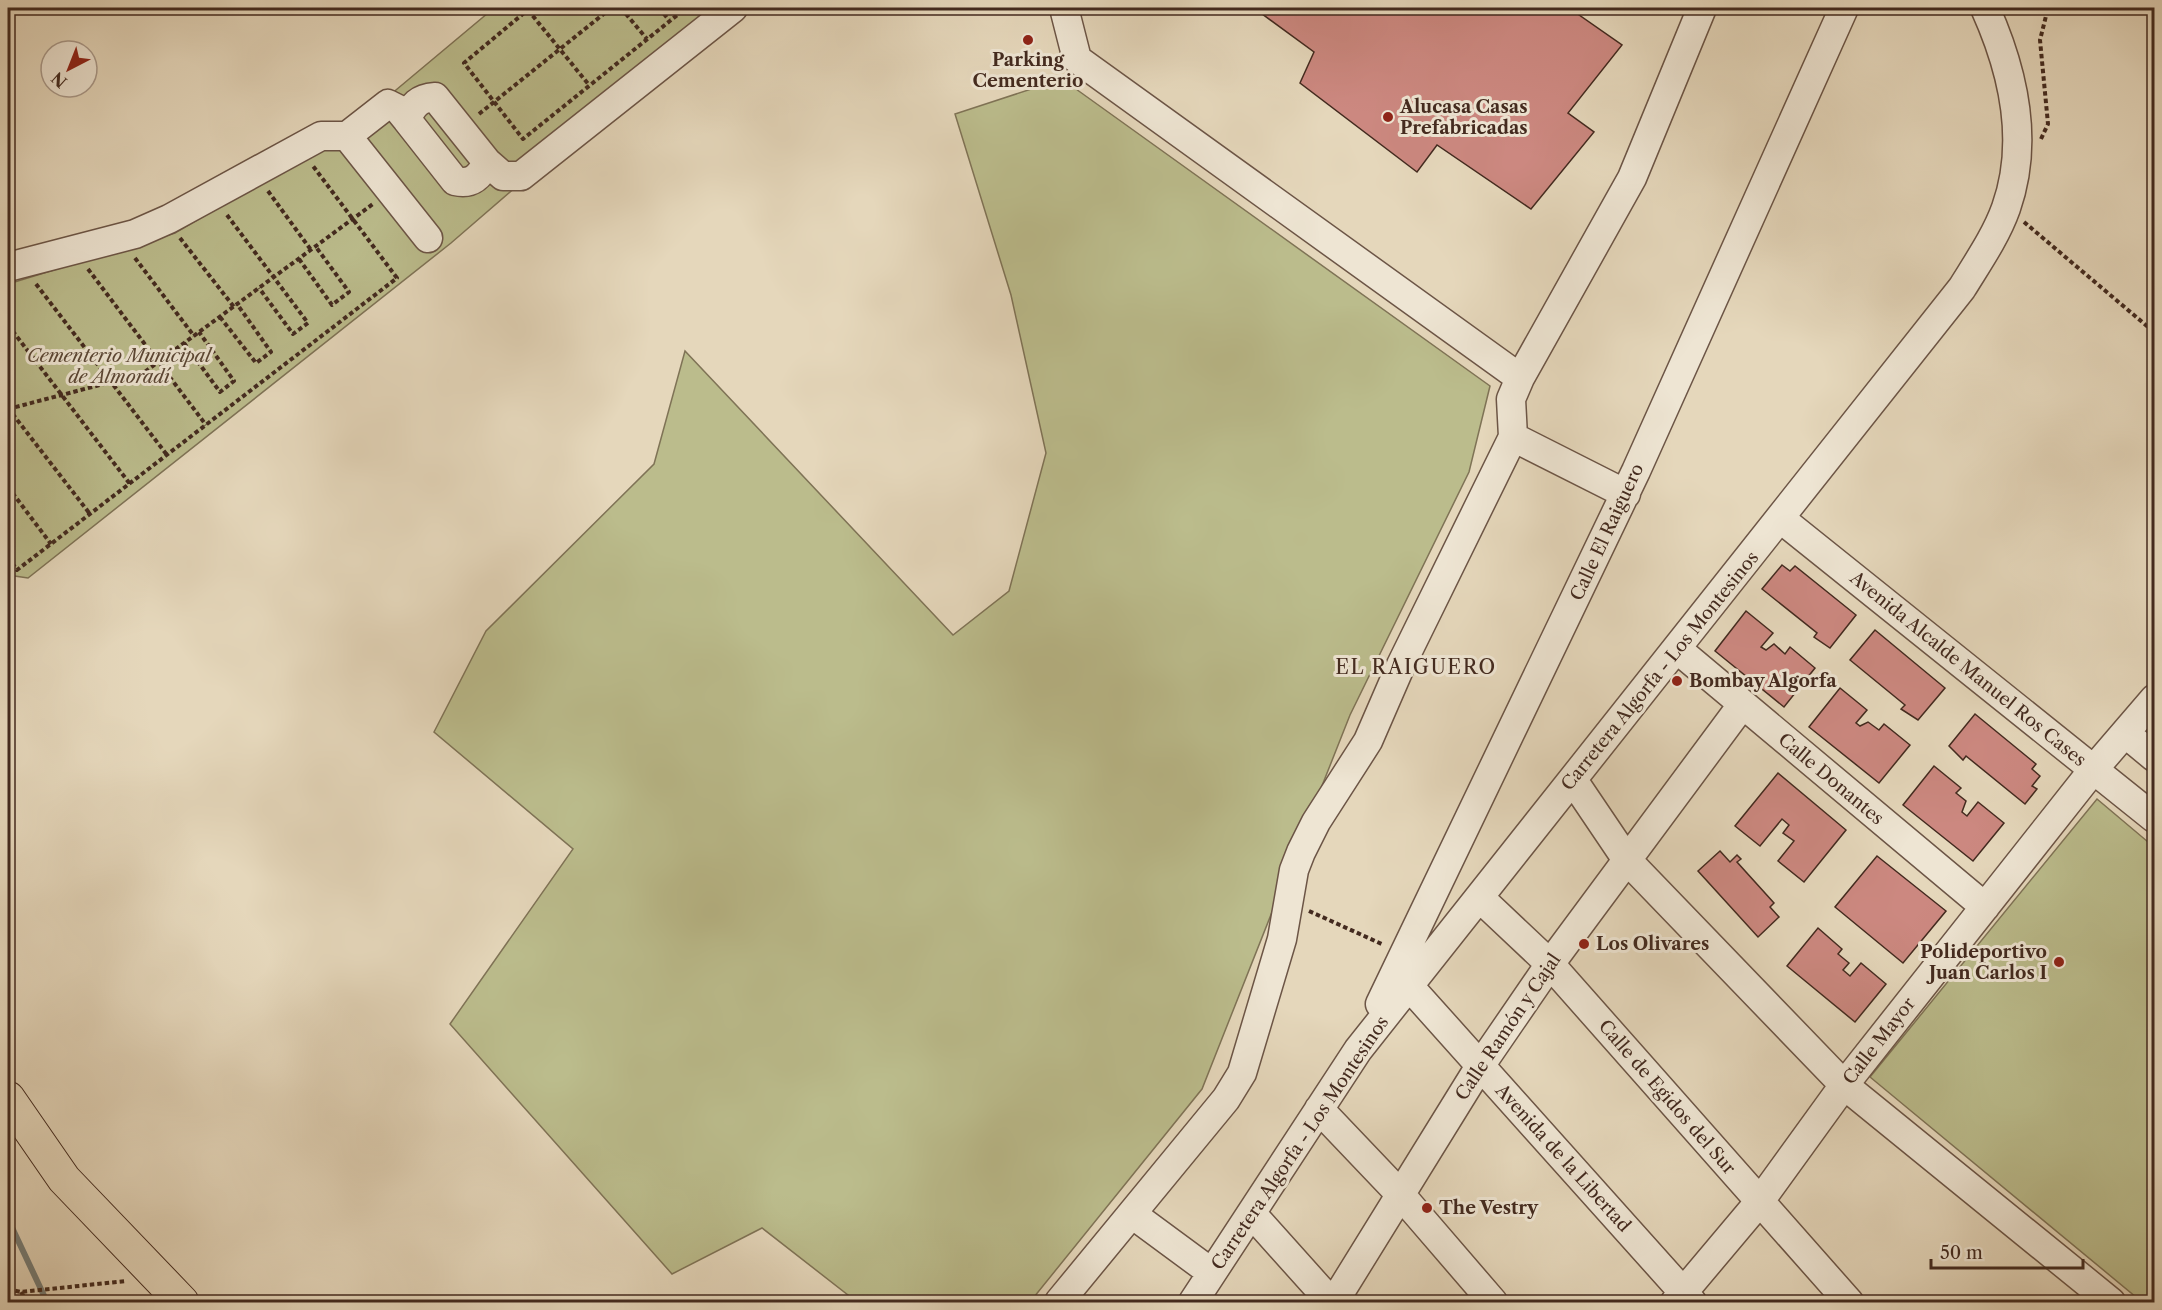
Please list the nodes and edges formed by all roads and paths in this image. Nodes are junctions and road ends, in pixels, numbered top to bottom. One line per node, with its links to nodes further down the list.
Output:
1 (611, 8): 14 (path)
2 (621, 8): 13 (path)
3 (659, 8): 12 (path)
4 (686, 8): 12 (path)
5 (733, 8): 22 (street)
6 (1064, 8): 49 (street)
7 (1702, 8): 49 (street)
8 (1844, 8): 58 (street, Calle El Raiguero)
9 (1984, 8): 25 (street, Carretera Algorfa - Los Montesinos)
10 (2048, 8): 20 (path)
11 (529, 9): 14 (path); 16 (path)
12 (669, 20): 13 (path)
13 (647, 39): 15 (path)
14 (560, 49): 15 (path); 16 (path)
15 (589, 85): 16 (path)
16 (494, 102): 18 (path)
17 (407, 120): 18 (street); 19 (street); 22 (street)
18 (461, 129): 22 (street)
19 (347, 136): 24 (street); 36 (street)
20 (2040, 142)
21 (310, 162): 27 (path)
22 (487, 162)
23 (274, 183): 32 (path)
24 (390, 191): 27 (path); 30 (street)
25 (2006, 207): 45 (path); 60 (street, Carretera Algorfa - Los Montesinos)
26 (225, 212): 37 (path)
27 (353, 219): 32 (path); 53 (path)
28 (189, 232): 29 (path)
29 (180, 237): 31 (path); 41 (path)
30 (428, 238)
31 (170, 240)
32 (314, 248): 34 (path); 34 (path)
33 (131, 252): 46 (path)
34 (299, 259): 37 (path)
35 (97, 263): 48 (path)
36 (16, 276): 39 (path)
37 (273, 278): 40 (path); 40 (path)
38 (44, 279): 39 (path)
39 (34, 282): 50 (path)
40 (259, 288): 41 (path)
41 (236, 305): 42 (path); 42 (path)
42 (220, 317): 44 (path)
43 (8, 325): 51 (path)
44 (199, 332): 46 (path); 47 (path)
45 (2154, 332)
46 (194, 336): 47 (path)
47 (184, 343): 48 (path)
48 (158, 362): 50 (path); 53 (path)
49 (1520, 378): 54 (street)
50 (110, 382): 51 (path); 55 (path)
51 (61, 394): 52 (path); 56 (path)
52 (8, 408): 59 (path)
53 (206, 425): 55 (path)
54 (1513, 437): 58 (street); 73 (street)
55 (167, 455): 56 (path)
56 (130, 484): 59 (path)
57 (8, 488): 61 (path)
58 (1626, 495): 75 (street, Calle El Raiguero)
59 (90, 514): 61 (path)
60 (1781, 519): 63 (street, Carretera Algorfa - Los Montesinos); 68 (street, Avenida Alcalde Manuel Ros Cases)
61 (51, 544): 62 (path)
62 (8, 557)
63 (1677, 650): 65 (street, Calle Donantes); 69 (street, Carretera Algorfa - Los Montesinos)
64 (2154, 699): 66 (street, Calle Mayor)
65 (1742, 705): 71 (street, Calle Ramón y Cajal); 74 (street, Calle Donantes)
66 (2125, 733): 67 (street); 68 (street, Calle Mayor)
67 (2154, 757)
68 (2093, 770): 70 (street, Avenida Alcalde Manuel Ros Cases); 74 (street, Calle Mayor)
69 (1573, 780): 71 (street); 72 (street, Carretera Algorfa - Los Montesinos)
70 (2154, 818)
71 (1627, 860): 76 (street, Calle Ramón y Cajal); 80 (street)
72 (1479, 898): 76 (street, Calle de Egidos del Sur); 77 (street, Carretera Algorfa - Los Montesinos)
73 (1289, 902): 75 (path); 86 (street)
74 (1985, 907): 80 (street, Calle Mayor)
75 (1404, 954): 78 (street, Calle El Raiguero)
76 (1550, 964): 79 (street, Calle Ramón y Cajal); 84 (street, Calle de Egidos del Sur)
77 (1409, 986): 78 (street, Carretera Algorfa - Los Montesinos); 79 (street, Avenida de la Libertad)
78 (1358, 1050): 82 (street, Carretera Algorfa - Los Montesinos)
79 (1480, 1066): 83 (street, Calle Ramón y Cajal); 92 (street, Avenida de la Libertad)
80 (1844, 1085): 84 (street, Calle Mayor); 91 (street)
81 (8, 1098): 87 (main road)
82 (1319, 1109): 83 (street); 85 (street, Carretera Algorfa - Los Montesinos)
83 (1400, 1194): 96 (street, Calle Ramón y Cajal); 97 (street)
84 (1760, 1201): 92 (street, Calle Mayor); 98 (street, Calle de Egidos del Sur)
85 (1252, 1214): 90 (street, Carretera Algorfa - Los Montesinos); 96 (street)
86 (1132, 1215): 90 (street); 95 (street)
87 (156, 1277): 89 (path); 94 (main road)
88 (8, 1289): 89 (path)
89 (21, 1292): 93 (path)
90 (1205, 1293)
91 (2096, 1298)
92 (1684, 1299)
93 (27, 1302)
94 (182, 1302)
95 (1059, 1302)
96 (1332, 1302)
97 (1493, 1302)
98 (1849, 1302)

